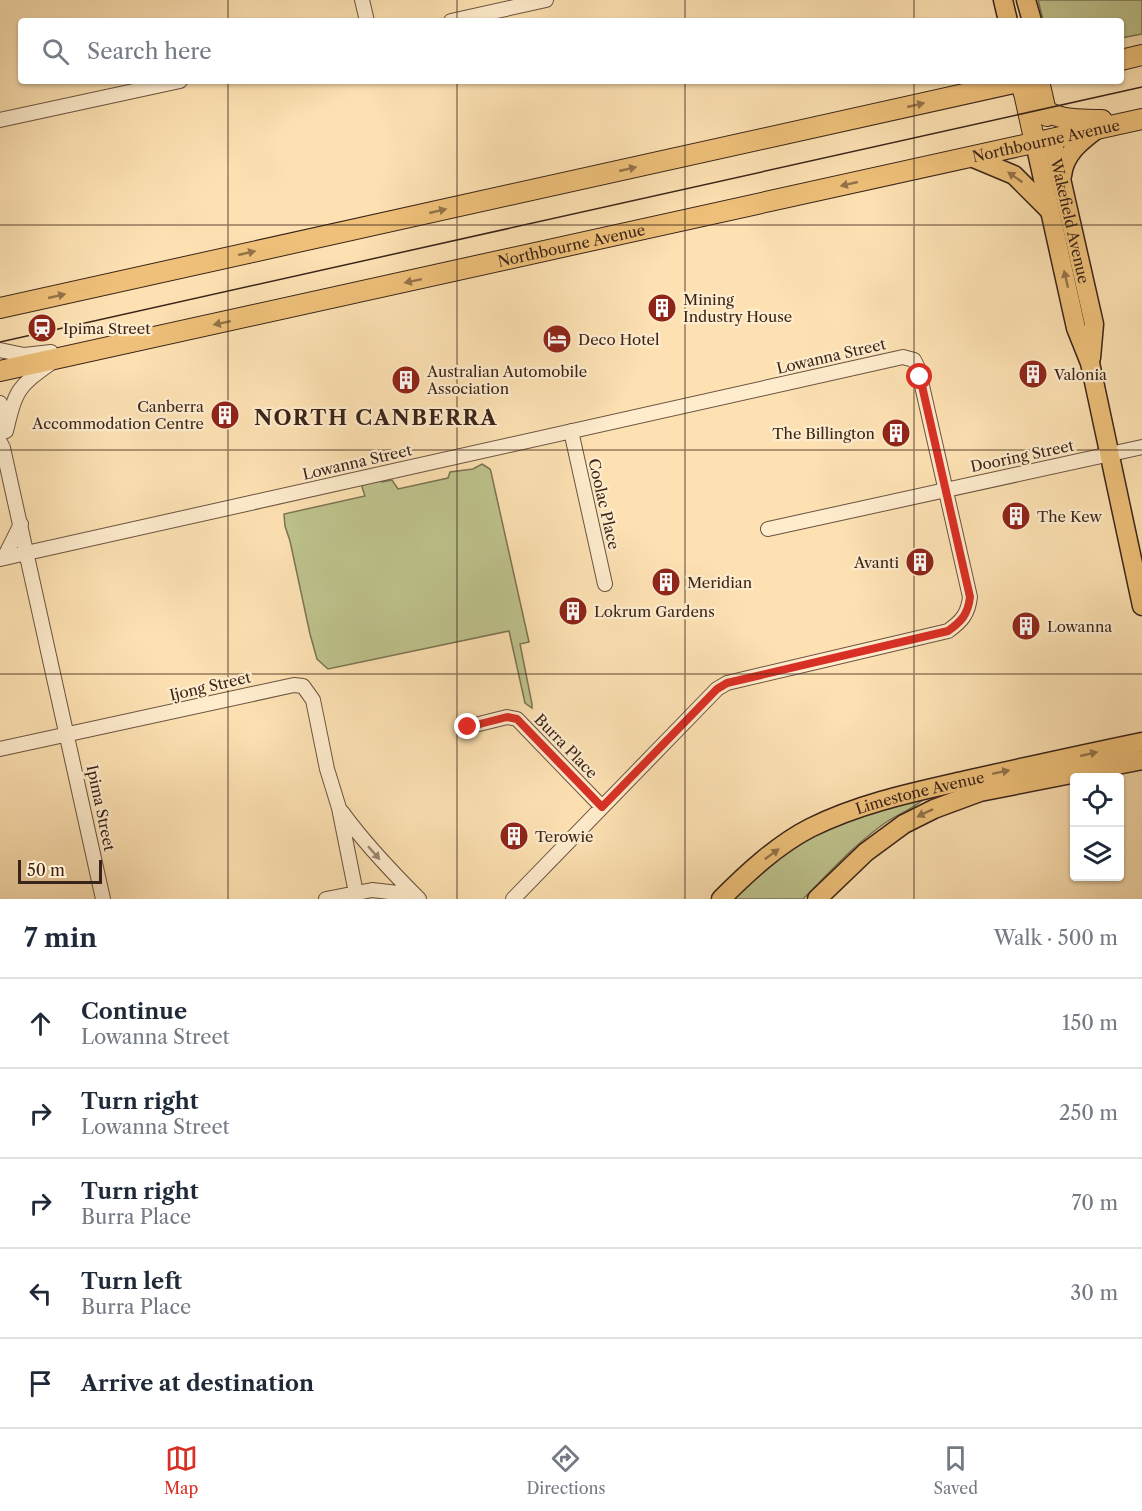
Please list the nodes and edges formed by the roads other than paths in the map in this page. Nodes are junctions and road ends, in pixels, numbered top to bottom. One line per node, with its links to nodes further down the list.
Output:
1 (362, 0): 6 (street)
2 (545, 0): 7 (street)
3 (1003, 0): 8 (main road)
4 (1021, 0): 9 (main road)
5 (1026, 0): 10 (main road)
6 (366, 18)
7 (465, 18)
8 (1007, 18)
9 (1025, 18)
10 (1031, 18)
11 (1142, 55): 12 (highway)
12 (1124, 59)
13 (166, 84): 20 (street)
14 (974, 84): 18 (main road)
15 (1020, 84): 18 (highway)
16 (1026, 84): 19 (highway)
17 (1026, 84): 23 (highway)
18 (962, 94): 27 (highway, one-way to 18)
19 (1046, 112): 21 (highway); 23 (highway, Wakefield Avenue)
20 (0, 120)
21 (1141, 120): 22 (highway, Northbourne Avenue)
22 (1097, 129): 23 (highway, Northbourne Avenue); 25 (main road)
23 (1044, 141): 24 (highway, Northbourne Avenue); 25 (main road, Wakefield Avenue); 26 (main road, Wakefield Avenue)
24 (971, 157): 26 (main road, one-way to 24); 29 (highway, Northbourne Avenue, one-way to 29)
25 (1061, 180): 31 (main road, Wakefield Avenue)
26 (1050, 211): 31 (main road, Wakefield Avenue, one-way to 26)
27 (0, 308)
28 (0, 350): 29 (street)
29 (89, 351): 30 (highway, Northbourne Avenue)
30 (57, 358): 32 (highway, Northbourne Avenue); 35 (street)
31 (1090, 363): 37 (main road, Wakefield Avenue)
32 (0, 371)
33 (0, 403): 35 (street, Ipima Street)
34 (571, 431): 38 (street, Lowanna Street); 41 (street, Lowanna Street); 44 (street, Coolac Place)
35 (3, 440): 39 (street, Ipima Street)
36 (1142, 447): 37 (street, Dooring Street)
37 (1110, 454): 38 (street, Dooring Street); 43 (main road, Wakefield Avenue)
38 (946, 490): 40 (street, Dooring Street); 54 (street, Lowanna Street)
39 (21, 524): 41 (street, Ipima Street); 42 (street)
40 (768, 529)
41 (27, 553): 42 (street, Lowanna Street); 49 (street, Ipima Street)
42 (2, 558)
43 (1136, 574): 45 (main road, Wakefield Avenue); 46 (main road, Wakefield Avenue)
44 (605, 584)
45 (1142, 593)
46 (1142, 606)
47 (468, 727): 54 (street, Burra Place)
48 (1142, 734): 51 (main road)
49 (68, 735): 52 (street, Ijong Street); 55 (street, Ijong Street); 57 (street, Ipima Street)
50 (1142, 742): 51 (main road, Limestone Avenue)
51 (1122, 746): 61 (main road, Limestone Avenue, one-way to 51)
52 (0, 749)
53 (1142, 760): 62 (main road, Limestone Avenue, one-way to 62)
54 (602, 807): 60 (street, Lowanna Street)
55 (339, 808): 56 (street, Ijong Street); 58 (street, Ijong Street, one-way to 58)
56 (356, 893): 58 (street); 59 (street)
57 (104, 897)
58 (417, 897)
59 (326, 899)
60 (513, 899)
61 (721, 899)
62 (817, 899)

